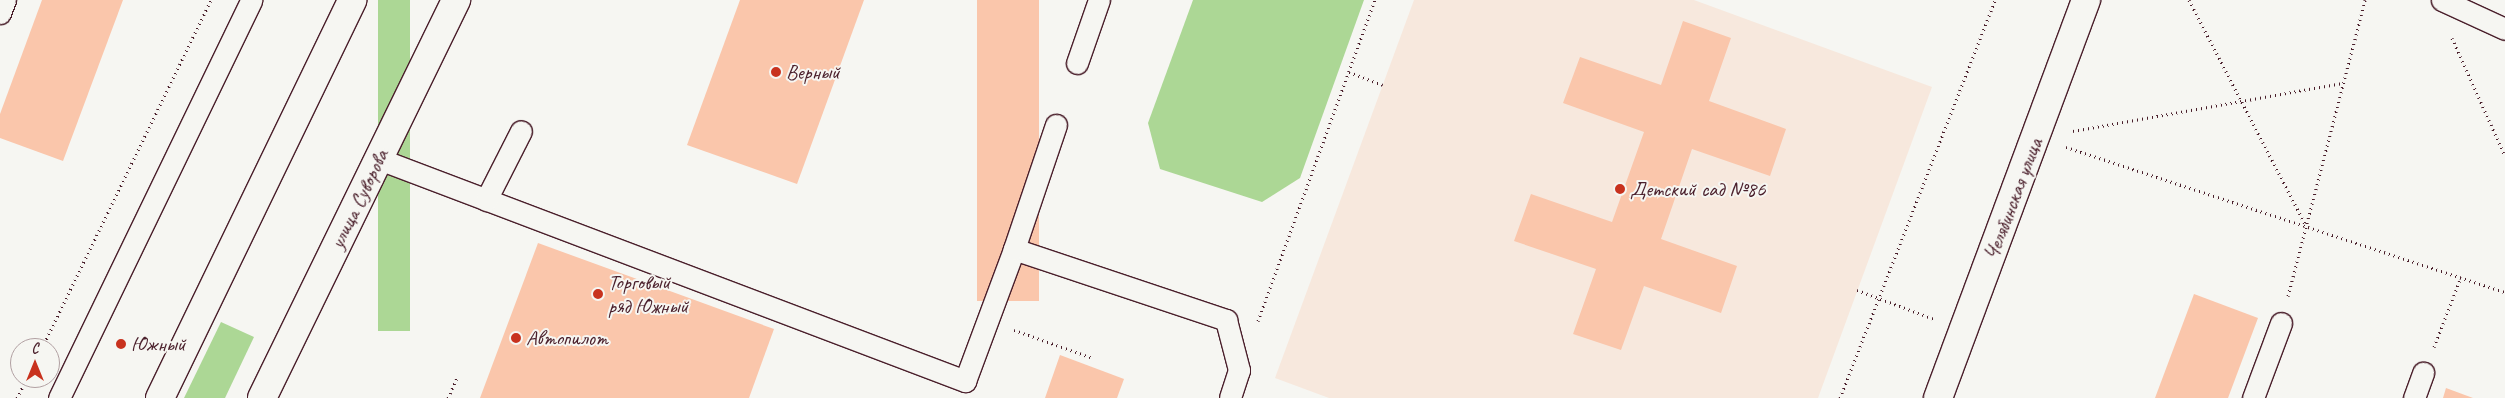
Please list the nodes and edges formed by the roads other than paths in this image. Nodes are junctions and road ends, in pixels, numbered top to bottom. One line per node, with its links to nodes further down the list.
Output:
1 (5, 0): 8 (lane)
2 (251, 0): 18 (lane)
3 (352, 0): 19 (main road)
4 (456, 0): 13 (main road, улица Суворова)
5 (1099, 0): 10 (lane)
6 (2086, 0): 22 (main road, Челябинская улица)
7 (2442, 0): 9 (lane)
8 (0, 13)
9 (2505, 29)
10 (1077, 63)
11 (1056, 124): 15 (lane)
12 (521, 131): 14 (lane)
13 (379, 159): 14 (lane); 20 (main road, улица Суворова)
14 (486, 200): 15 (lane)
15 (1014, 249): 21 (lane)
16 (2281, 323): 23 (lane)
17 (2423, 374): 24 (lane)
18 (59, 398)
19 (160, 398)
20 (262, 398)
21 (1230, 398)
22 (1938, 398)
23 (2253, 398)
24 (2414, 398)

